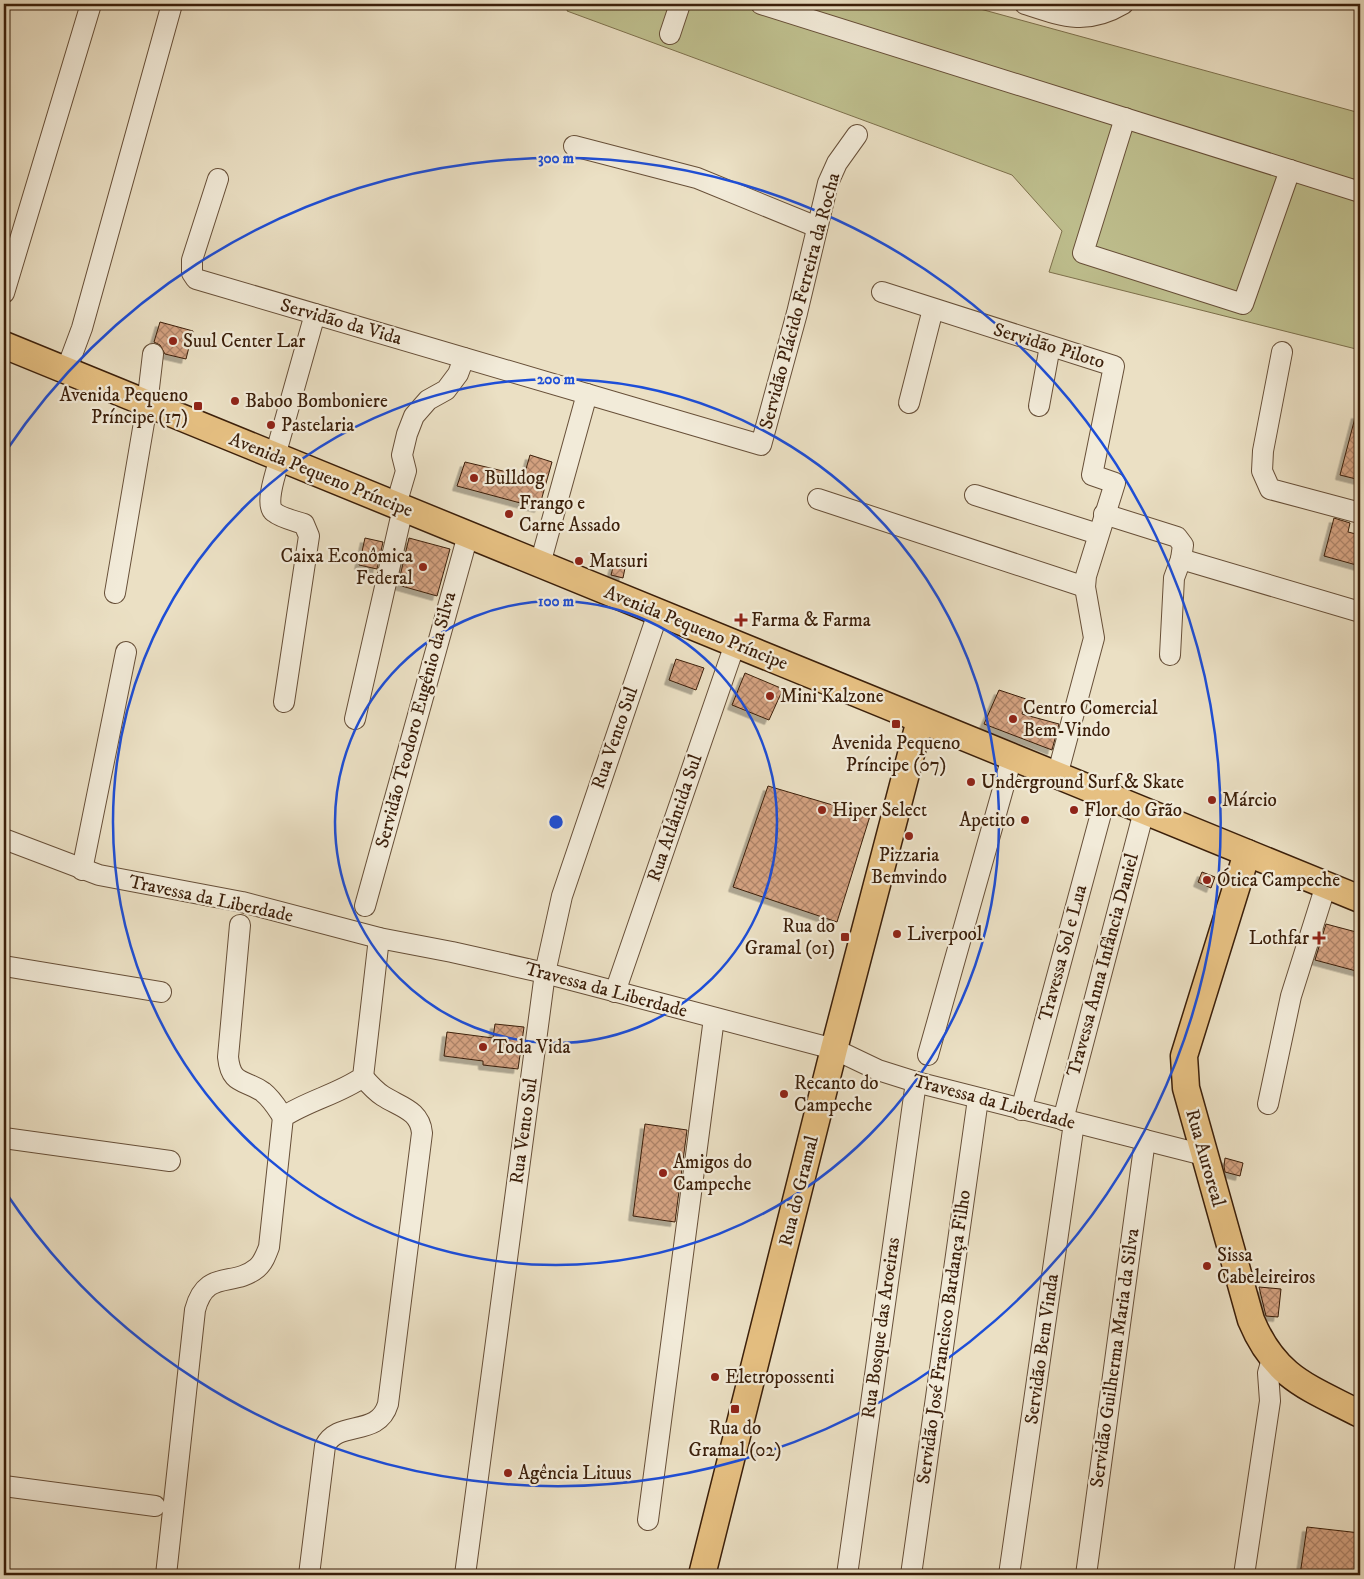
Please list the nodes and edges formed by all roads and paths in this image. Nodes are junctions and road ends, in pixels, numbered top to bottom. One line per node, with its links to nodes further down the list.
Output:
1 (91, 4): 16 (street)
2 (172, 4): 24 (street)
3 (680, 4): 7 (street)
4 (761, 4): 8 (street)
5 (1025, 4): 6 (street)
6 (1123, 4)
7 (670, 34)
8 (1125, 118): 11 (street); 11 (street)
9 (856, 135): 14 (street, Servidão Plácido Ferreira da Rocha)
10 (574, 146): 14 (street)
11 (1290, 170): 13 (street)
12 (218, 179): 18 (street, Servidão da Vida)
13 (1360, 192)
14 (817, 227): 25 (street, Servidão Plácido Ferreira da Rocha)
15 (882, 292): 17 (street, Servidão Piloto)
16 (4, 293)
17 (933, 309): 20 (street, Servidão Piloto); 26 (street)
18 (315, 314): 23 (street, Servidão da Vida); 29 (street)
19 (4, 345): 24 (main road, Avenida Pequeno Príncipe)
20 (1050, 346): 28 (street); 34 (street, Servidão Piloto)
21 (1282, 352): 33 (street)
22 (153, 354): 27 (street)
23 (464, 358): 25 (street, Servidão da Vida); 32 (street)
24 (66, 371): 27 (main road, Avenida Pequeno Príncipe)
25 (587, 394): 38 (street)
26 (909, 403)
27 (147, 405): 29 (main road, Avenida Pequeno Príncipe); 40 (street)
28 (1039, 406)
29 (278, 457): 32 (main road, Avenida Pequeno Príncipe); 46 (street)
30 (975, 495): 35 (street)
31 (818, 499): 39 (street)
32 (399, 507): 36 (main road, Avenida Pequeno Príncipe); 47 (street)
33 (1360, 513)
34 (1104, 514): 35 (street, Servidão Piloto); 37 (street)
35 (1098, 534): 39 (street, Servidão Piloto)
36 (468, 535): 38 (main road, Avenida Pequeno Príncipe); 58 (street, Servidão Teodoro Eugênio da Silva)
37 (1181, 559): 41 (street); 45 (street)
38 (540, 564): 42 (main road, Avenida Pequeno Príncipe)
39 (1085, 587): 50 (street, Servidão Piloto)
40 (116, 593)
41 (1360, 612)
42 (658, 613): 43 (main road, Avenida Pequeno Príncipe); 62 (street, Rua Vento Sul)
43 (735, 644): 48 (main road, Avenida Pequeno Príncipe); 64 (street, Rua Atlântida Sul)
44 (126, 652): 55 (street)
45 (1170, 655)
46 (284, 702)
47 (355, 719)
48 (920, 720): 49 (main road, Avenida Pequeno Príncipe); 66 (main road, Rua do Gramal)
49 (1012, 757): 50 (main road, Avenida Pequeno Príncipe); 67 (street)
50 (1057, 776): 51 (main road, Avenida Pequeno Príncipe)
51 (1106, 795): 52 (main road, Avenida Pequeno Príncipe); 72 (street, Travessa Sol e Lua)
52 (1144, 811): 54 (main road, Avenida Pequeno Príncipe); 74 (street, Travessa Anna Infância Daniel)
53 (4, 839): 55 (street, Travessa da Liberdade)
54 (1247, 853): 56 (main road, Avenida Pequeno Príncipe); 77 (main road, Rua Auroreal)
55 (82, 870): 60 (street, Travessa da Liberdade)
56 (1326, 885): 57 (main road, Avenida Pequeno Príncipe); 71 (street)
57 (1360, 898)
58 (365, 906)
59 (240, 925): 73 (street)
60 (379, 938): 62 (street, Travessa da Liberdade); 68 (street)
61 (4, 966): 63 (street)
62 (545, 973): 64 (street, Travessa da Liberdade); 86 (street, Rua Vento Sul)
63 (161, 992)
64 (615, 992): 65 (street, Travessa da Liberdade)
65 (714, 1018): 66 (street, Travessa da Liberdade); 83 (street)
66 (834, 1049): 69 (street, Travessa da Liberdade); 87 (main road, Rua do Gramal)
67 (928, 1055)
68 (363, 1077): 73 (street); 85 (street)
69 (916, 1082): 70 (street, Travessa da Liberdade); 88 (street, Rua Bosque das Aroeiras)
70 (978, 1099): 72 (street, Travessa da Liberdade); 89 (street, Servidão José Francisco Bardança Filho)
71 (1268, 1104)
72 (1021, 1110): 74 (street, Travessa da Liberdade)
73 (283, 1117): 84 (street)
74 (1068, 1121): 76 (street, Travessa da Liberdade); 90 (street, Servidão Bem Vinda)
75 (4, 1138): 78 (street)
76 (1145, 1140): 77 (street, Travessa da Liberdade); 91 (street, Servidão Guilherma Maria da Silva)
77 (1204, 1154): 79 (main road, Rua Auroreal)
78 (170, 1162)
79 (1277, 1364): 80 (main road, Rua Auroreal); 92 (street)
80 (1360, 1414)
81 (4, 1486): 82 (street)
82 (155, 1506)
83 (648, 1520)
84 (166, 1575)
85 (309, 1575)
86 (465, 1575)
87 (702, 1575)
88 (847, 1575)
89 (911, 1575)
90 (1009, 1575)
91 (1086, 1575)
92 (1244, 1575)

